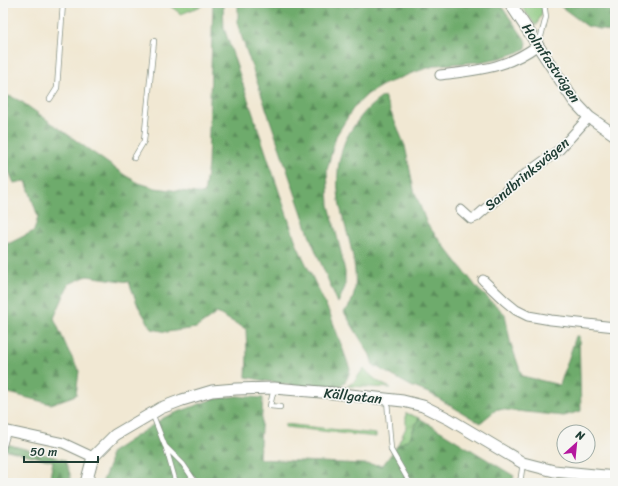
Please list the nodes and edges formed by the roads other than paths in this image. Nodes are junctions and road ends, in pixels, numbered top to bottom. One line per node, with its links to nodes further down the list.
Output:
1 (63, 3): 7 (lane)
2 (510, 3): 5 (street, Holmfastvägen)
3 (544, 3): 5 (lane)
4 (154, 41): 10 (lane)
5 (538, 45): 6 (street); 8 (street, Holmfastvägen)
6 (440, 75)
7 (50, 99)
8 (589, 117): 9 (street, Holmfastvägen); 11 (street, Sandbrinksvägen)
9 (615, 135)
10 (134, 158)
11 (461, 210)
12 (483, 280): 13 (street)
13 (615, 328)
14 (274, 388): 15 (street, Källgatan); 16 (lane); 17 (street, Källgatan)
15 (387, 400): 22 (street, Källgatan); 27 (lane)
16 (280, 407)
17 (152, 413): 19 (lane); 21 (street, Källgatan)
18 (5, 431): 20 (lane); 21 (street)
19 (165, 446): 25 (lane); 26 (lane)
20 (4, 449)
21 (93, 457): 24 (street)
22 (523, 463): 23 (street, Källgatan); 28 (lane)
23 (615, 477)
24 (86, 483)
25 (176, 483)
26 (196, 483)
27 (410, 483)
28 (520, 483)

